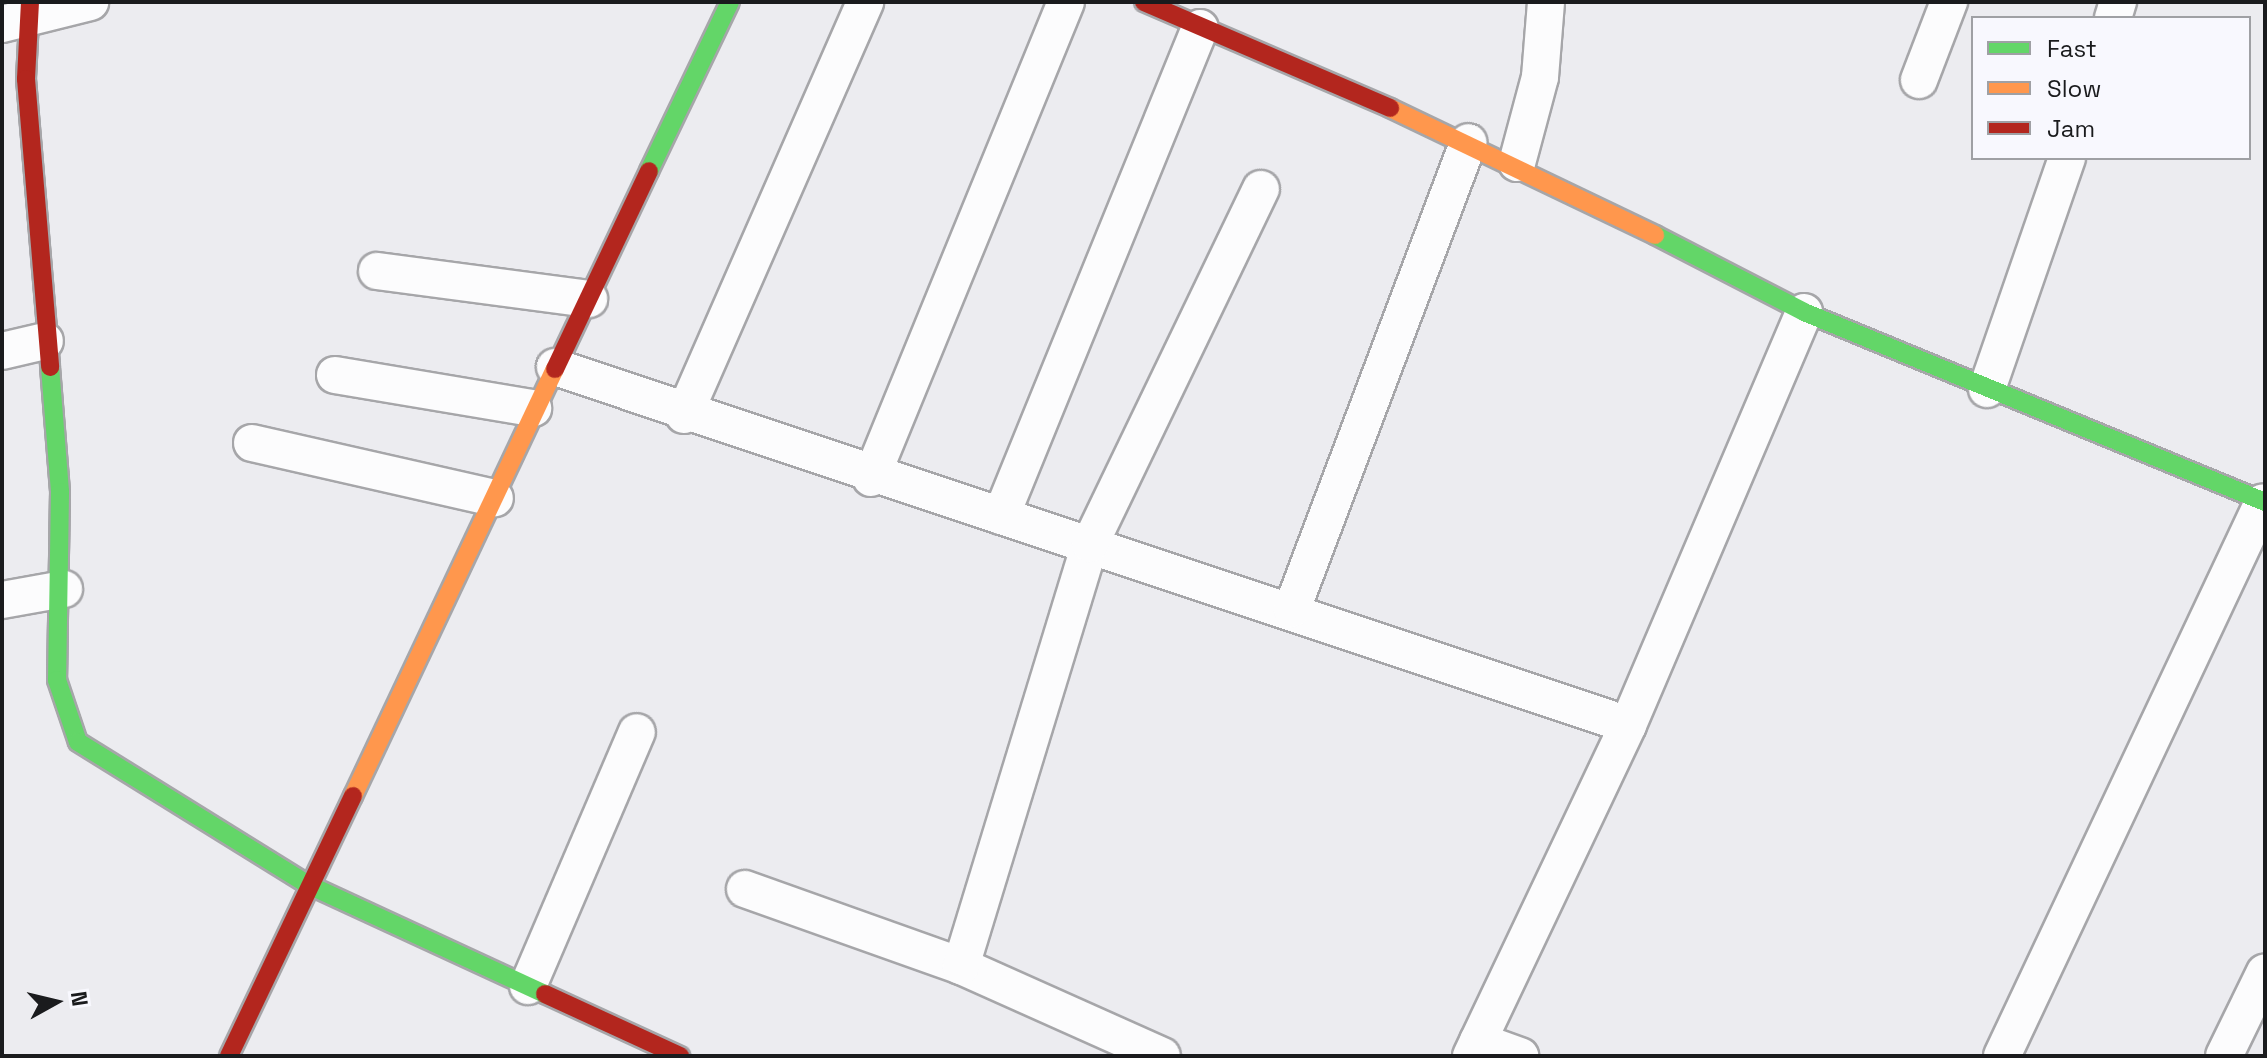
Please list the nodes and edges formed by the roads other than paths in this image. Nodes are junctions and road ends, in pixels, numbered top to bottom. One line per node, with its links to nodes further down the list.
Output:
1 (90, 2): 8 (street)
2 (730, 2): 16 (street)
3 (865, 2): 24 (street)
4 (1066, 2): 26 (street)
5 (1144, 2): 9 (street)
6 (1546, 2): 13 (street)
7 (1949, 2): 10 (street)
8 (22, 14): 18 (street)
9 (1200, 28): 11 (street); 29 (street)
10 (1919, 80)
11 (1468, 142): 13 (street); 33 (street)
12 (2066, 160): 22 (street)
13 (1517, 163): 17 (street)
14 (1261, 189): 30 (street)
15 (377, 271): 16 (street)
16 (589, 299): 20 (street)
17 (1804, 312): 22 (street); 34 (street)
18 (45, 341): 19 (street); 31 (street)
19 (2, 351)
20 (555, 367): 23 (street); 24 (street)
21 (335, 375): 23 (street)
22 (1987, 389): 28 (street)
23 (533, 408): 27 (street)
24 (684, 415): 26 (street)
25 (252, 443): 27 (street)
26 (871, 478): 29 (street)
27 (495, 498): 36 (street)
28 (2264, 502): 46 (street)
29 (1001, 516): 30 (street)
30 (1090, 544): 33 (street); 38 (street)
31 (64, 589): 32 (street); 36 (street)
32 (2, 600)
33 (1292, 609): 34 (street)
34 (1628, 725): 41 (street)
35 (637, 732): 40 (street)
36 (309, 885): 40 (street); 42 (street)
37 (745, 889): 38 (street)
38 (961, 966): 44 (street)
39 (2265, 972): 47 (street)
40 (528, 986): 43 (street)
41 (1474, 1048): 45 (street)
42 (229, 1056)
43 (680, 1056)
44 (1162, 1056)
45 (1520, 1056)
46 (2002, 1056)
47 (2224, 1056)

